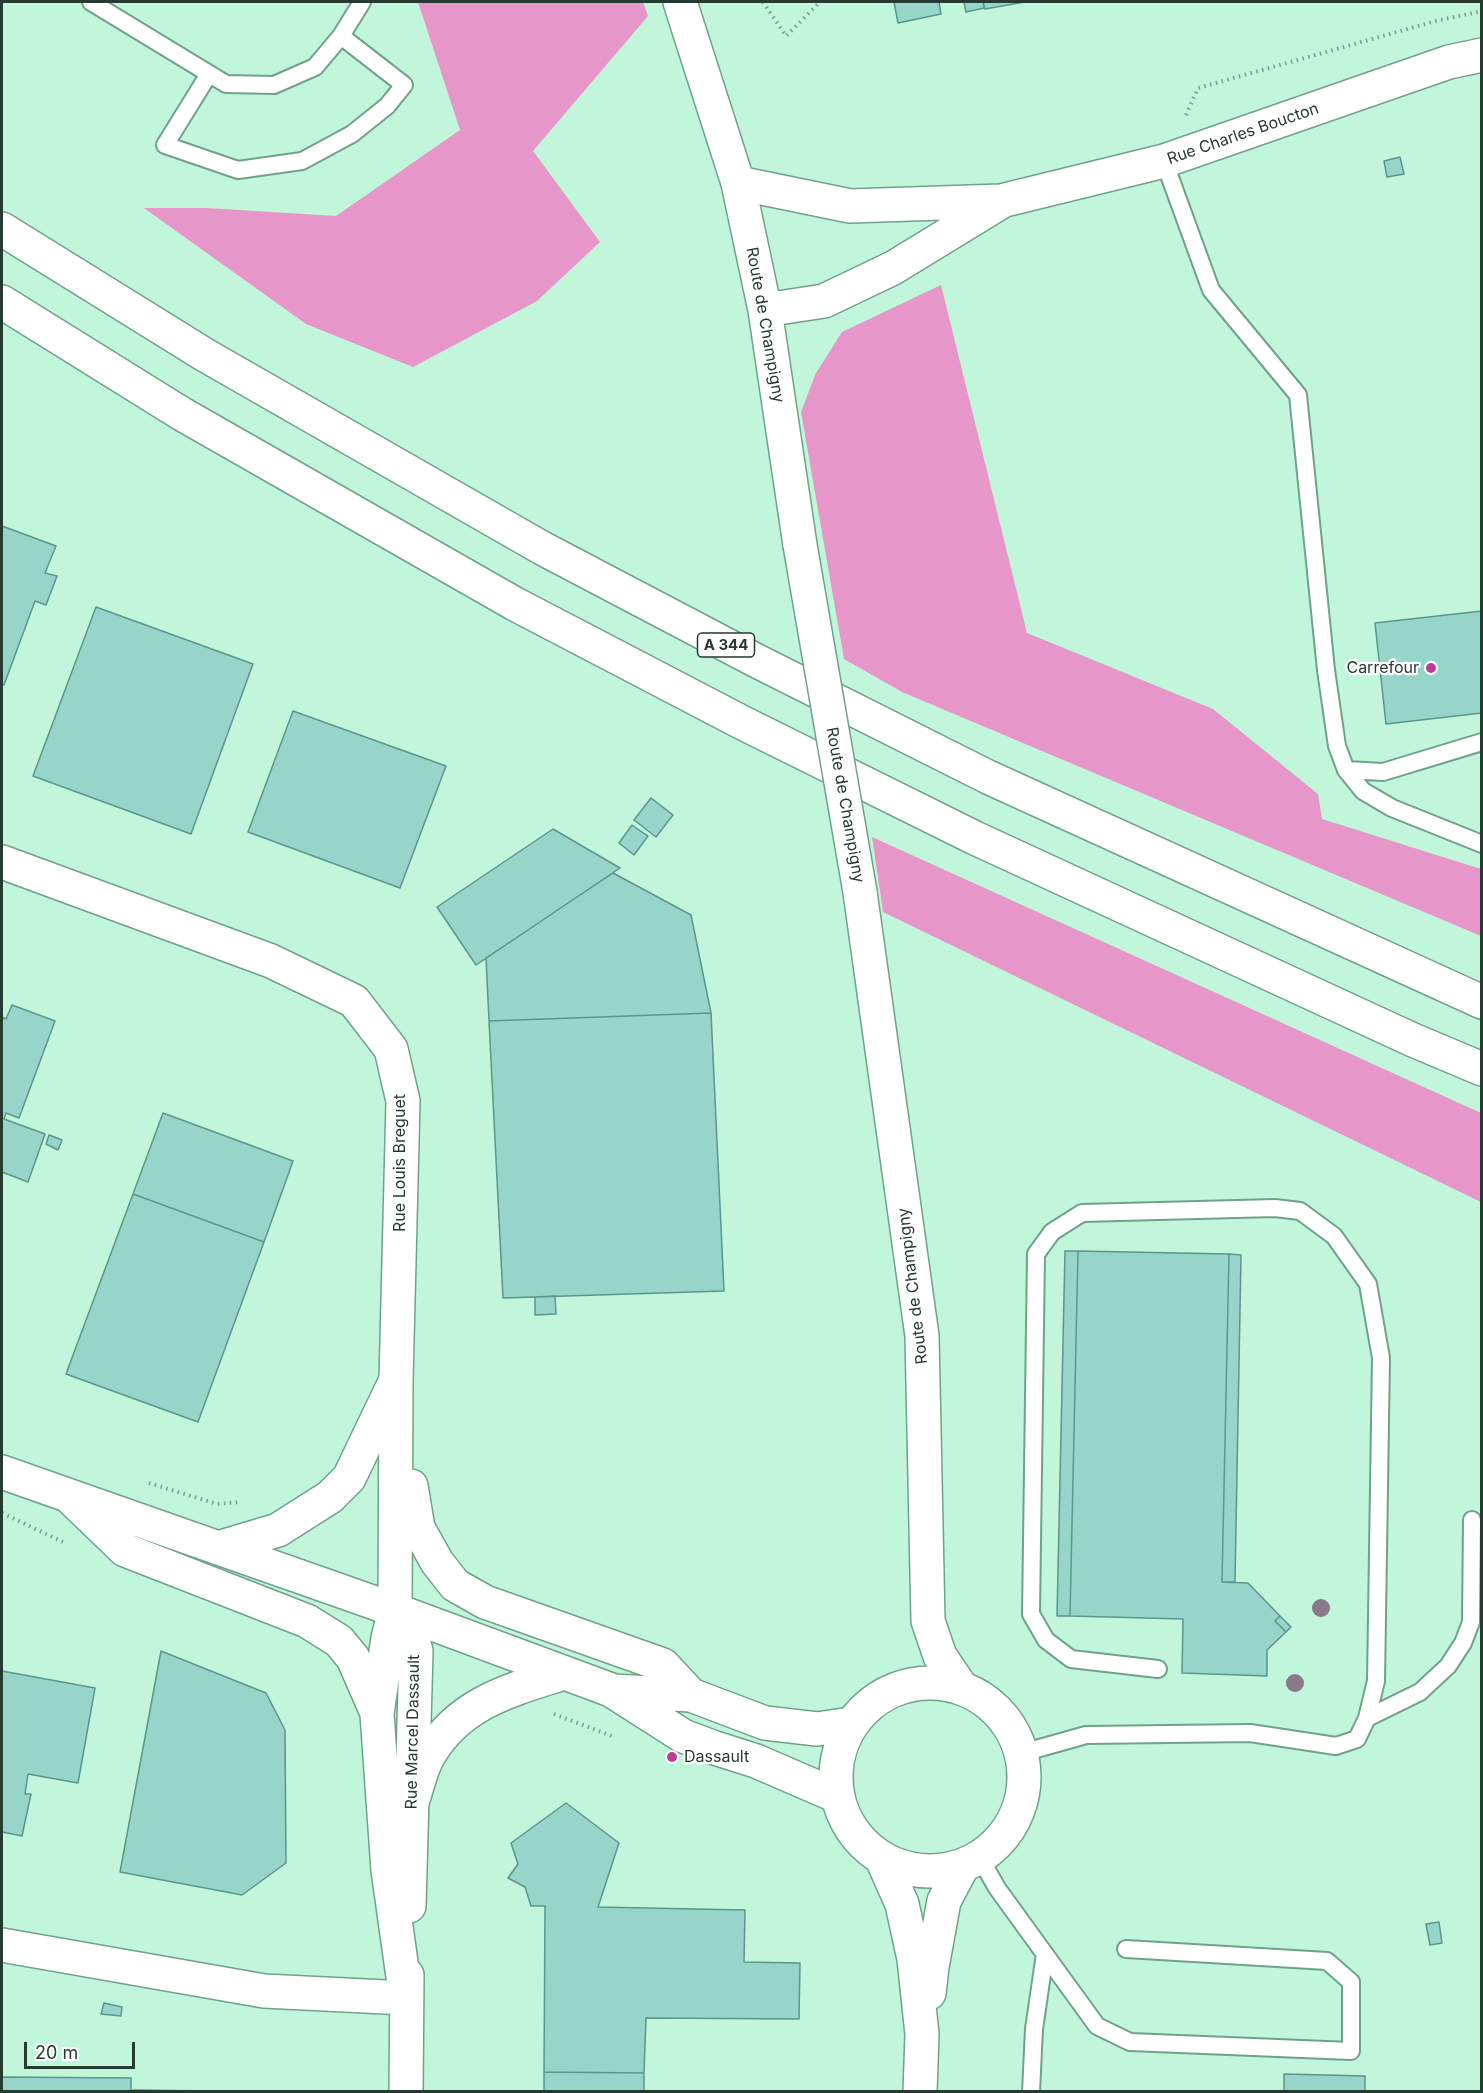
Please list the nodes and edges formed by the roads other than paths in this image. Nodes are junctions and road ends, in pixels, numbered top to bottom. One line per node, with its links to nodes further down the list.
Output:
1 (91, 2): 6 (lane)
2 (362, 2): 4 (lane)
3 (680, 2): 8 (main road, Route de Champigny)
4 (341, 36): 6 (lane); 6 (lane)
5 (1482, 55): 7 (main road, Rue Charles Boucton)
6 (209, 74)
7 (1164, 161): 9 (main road, Rue Charles Boucton); 14 (lane)
8 (738, 183): 9 (main road, Rue Charles Boucton); 12 (main road, Route de Champigny)
9 (1001, 201): 12 (main road, Rue Charles Boucton)
10 (2, 229): 17 (main road, A 344)
11 (2, 303): 18 (main road)
12 (765, 310): 25 (main road, Route de Champigny, bridge)
13 (1482, 742): 14 (lane)
14 (1347, 770): 15 (lane)
15 (1482, 844)
16 (2, 862): 19 (main road, Rue Louis Breguet)
17 (1482, 1002)
18 (1482, 1069)
19 (396, 1380): 23 (main road); 24 (main road, Rue Louis Breguet); 31 (main road)
20 (2, 1472): 21 (main road)
21 (70, 1497): 23 (main road); 32 (main road)
22 (1472, 1520): 33 (lane)
23 (218, 1548): 24 (main road)
24 (395, 1610): 27 (main road); 32 (main road, Rue Marcel Dassault); 37 (main road, Rue Marcel Dassault)
25 (928, 1621): 28 (main road, Route de Champigny); 29 (main road, Route de Champigny)
26 (1158, 1669): 33 (lane)
27 (564, 1673): 30 (main road); 37 (main road)
28 (906, 1686): 29 (main road); 34 (main road)
29 (961, 1687): 35 (main road)
30 (611, 1690): 31 (main road); 36 (main road)
31 (691, 1695): 34 (main road)
32 (377, 1714): 43 (main road, Rue Marcel Dassault)
33 (1367, 1718): 35 (lane)
34 (851, 1724): 36 (main road)
35 (1022, 1753): 39 (main road)
36 (837, 1796): 38 (main road)
37 (413, 1798): 43 (main road, Rue Marcel Dassault)
38 (882, 1859): 39 (main road); 44 (main road)
39 (971, 1862): 42 (lane); 44 (main road)
40 (2, 1945): 43 (main road)
41 (1126, 1949): 42 (lane)
42 (1045, 1954): 47 (lane)
43 (406, 1998): 45 (main road, Rue Marcel Dassault)
44 (922, 2034): 46 (main road)
45 (406, 2091)
46 (920, 2091)
47 (1031, 2091)

